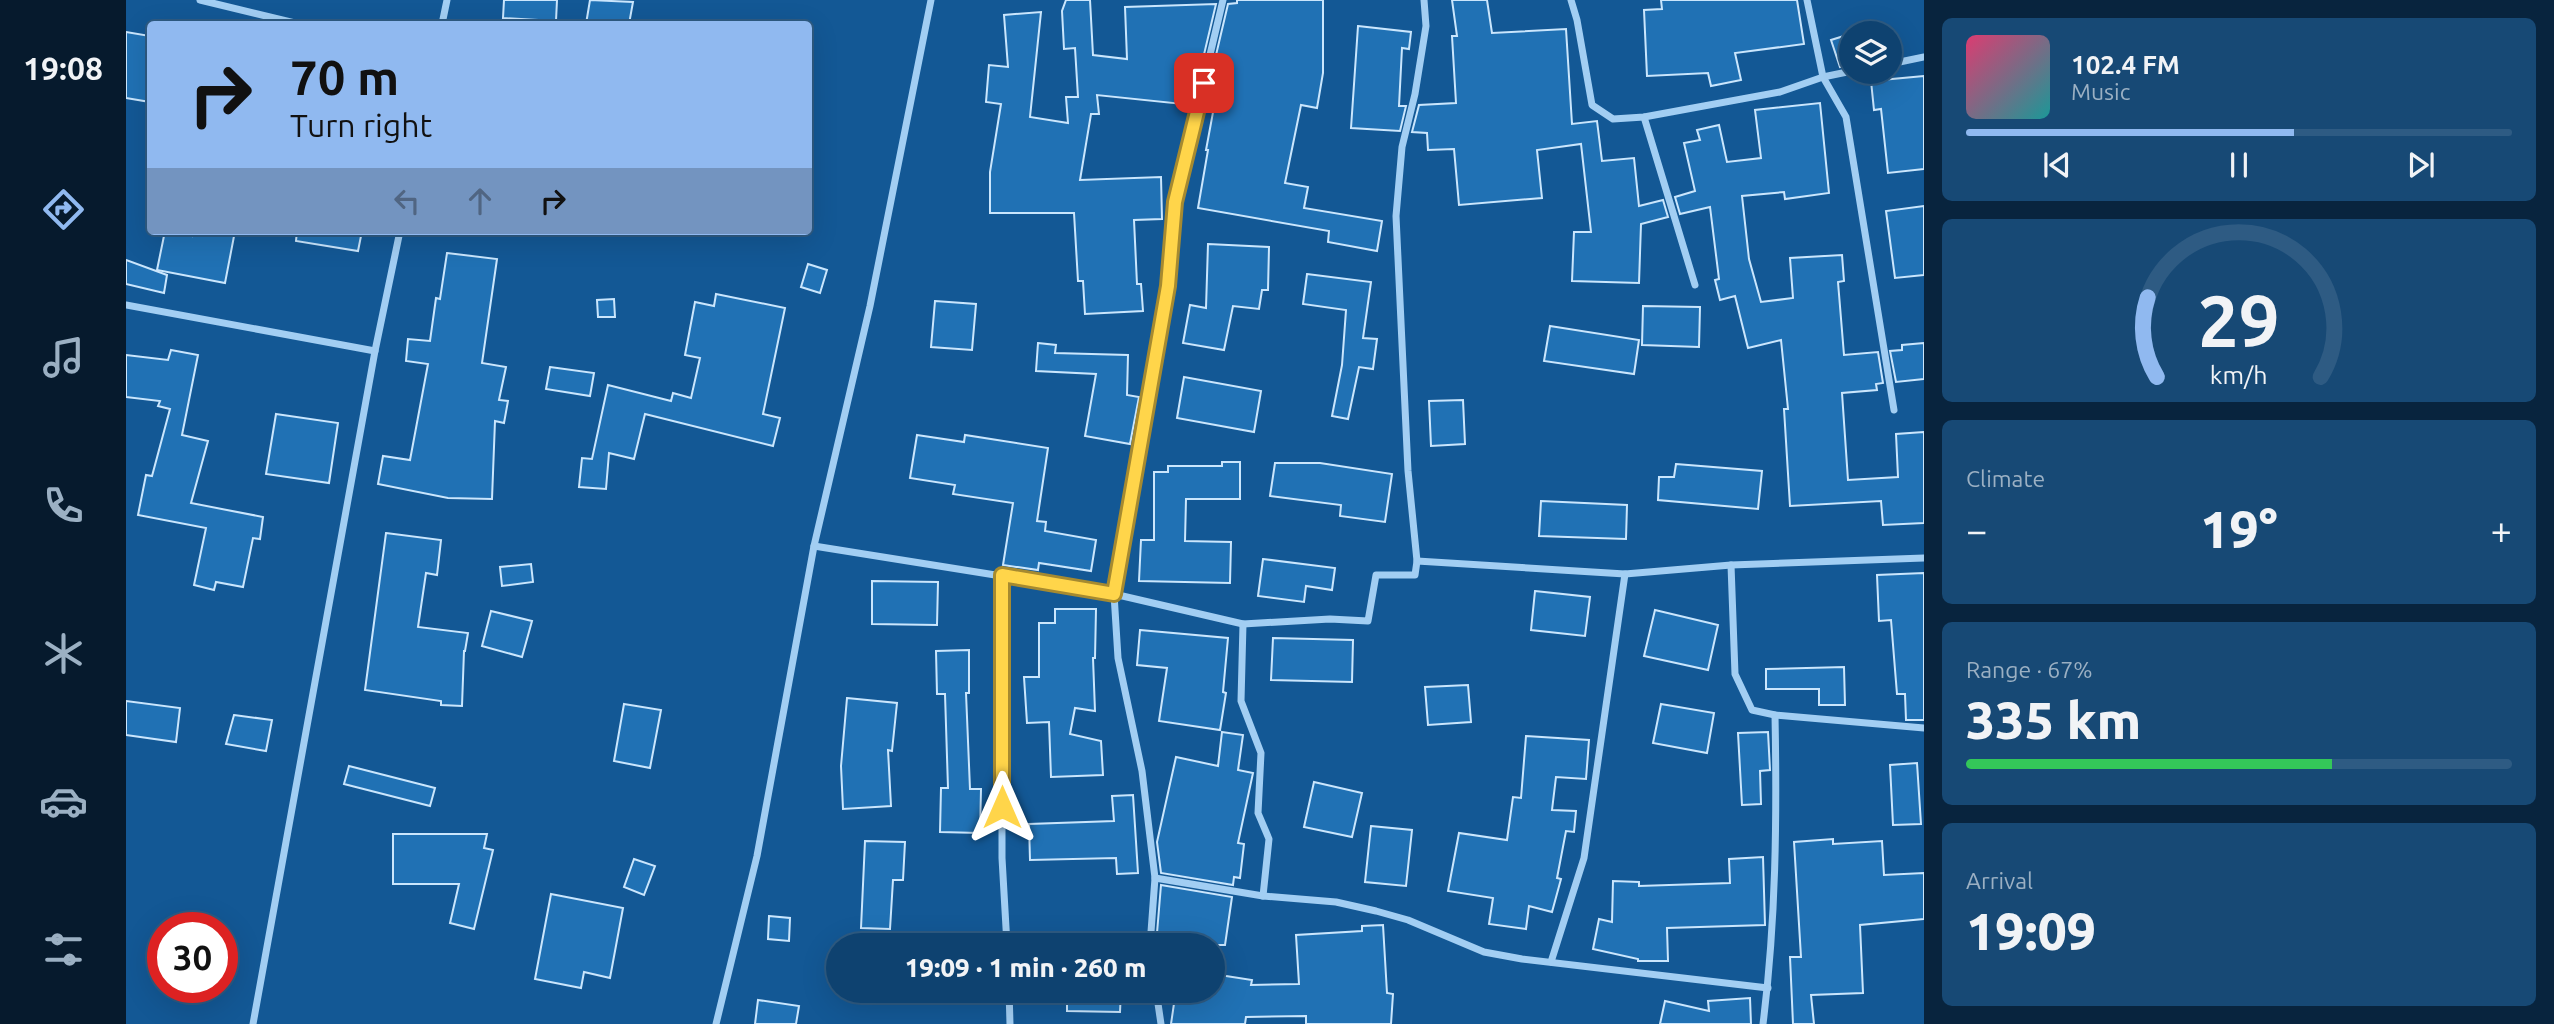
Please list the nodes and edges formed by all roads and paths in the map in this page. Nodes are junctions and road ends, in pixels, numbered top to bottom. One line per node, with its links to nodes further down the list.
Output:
1 (200, 0): 8 (street)
2 (447, 0): 9 (street)
3 (931, 0): 20 (street)
4 (1223, 0): 26 (street)
5 (1424, 0): 22 (street)
6 (1571, 0): 14 (street)
7 (1807, 0): 13 (street)
8 (287, 21)
9 (443, 21)
10 (1924, 57): 11 (street)
11 (1902, 62)
12 (1839, 74): 13 (street)
13 (1824, 77): 14 (street); 19 (street)
14 (1644, 117): 16 (street)
15 (399, 235): 18 (street)
16 (1695, 285)
17 (126, 305): 18 (street)
18 (375, 351): 38 (street)
19 (1894, 410)
20 (814, 546): 24 (street); 39 (street)
21 (1924, 558): 23 (street)
22 (1417, 561): 25 (street); 27 (street)
23 (1731, 565): 25 (street); 28 (street)
24 (1002, 575): 26 (street); 32 (street)
25 (1625, 575): 34 (street)
26 (1114, 594): 27 (street); 30 (street)
27 (1243, 624): 31 (street)
28 (1775, 715): 29 (street); 35 (street)
29 (1924, 728)
30 (1156, 878): 31 (street); 33 (street)
31 (1264, 896): 34 (street)
32 (1006, 933)
33 (1151, 933)
34 (1551, 962): 35 (street)
35 (1768, 988): 42 (street)
36 (1009, 1003): 40 (street)
37 (1158, 1003): 41 (street)
38 (253, 1024)
39 (716, 1024)
40 (1010, 1024)
41 (1161, 1024)
42 (1763, 1024)

